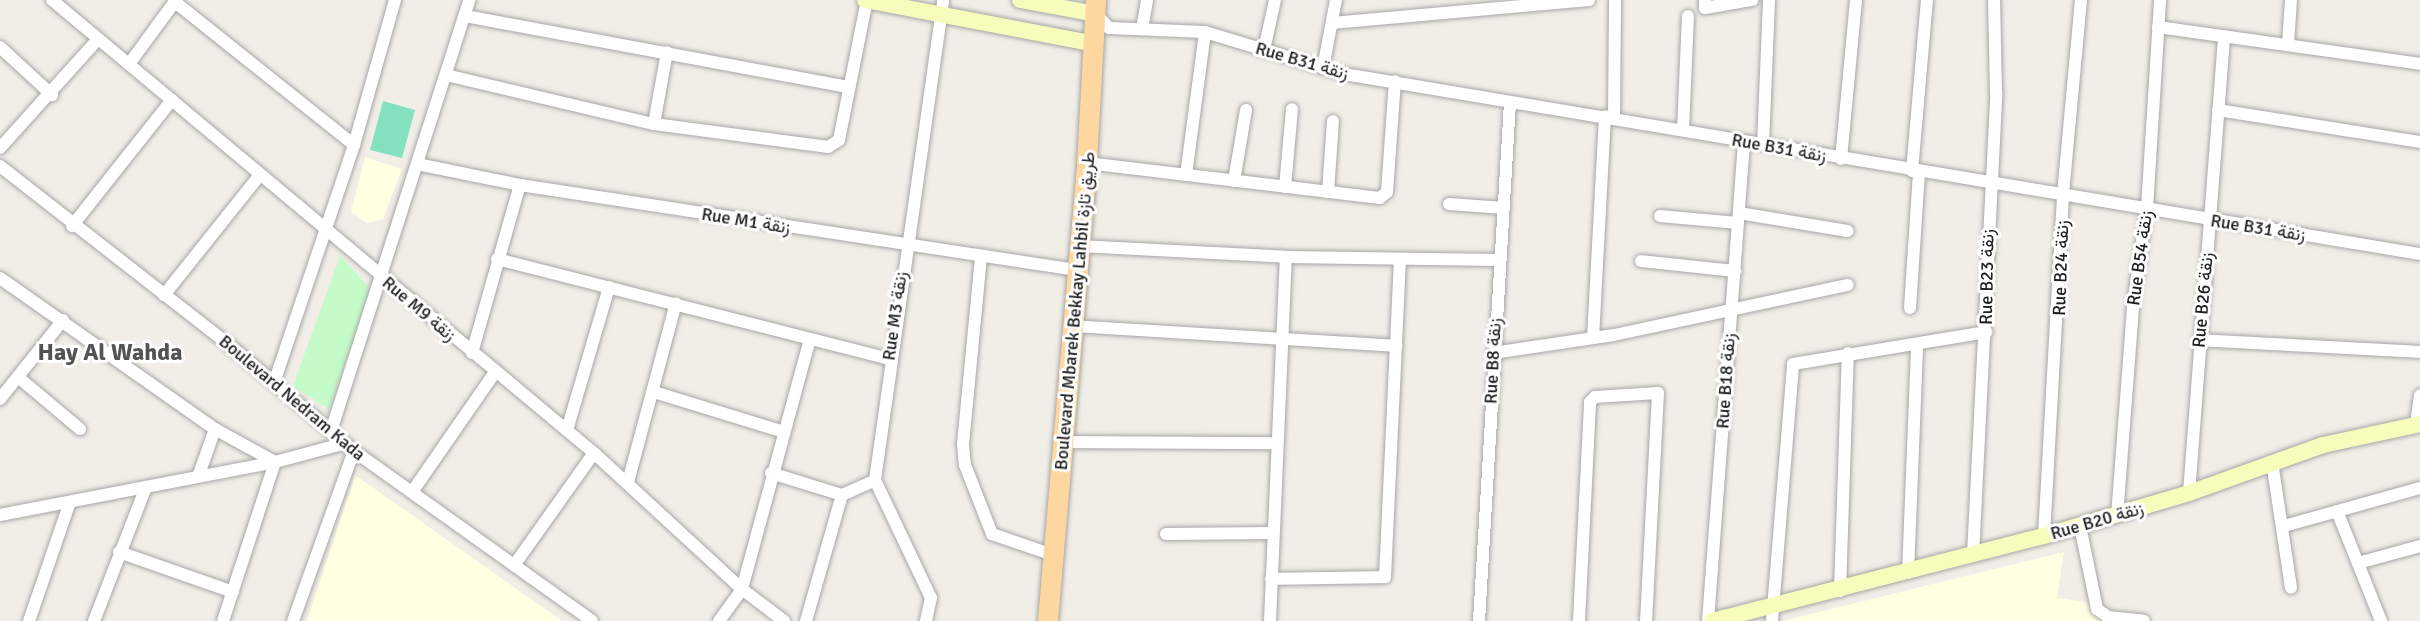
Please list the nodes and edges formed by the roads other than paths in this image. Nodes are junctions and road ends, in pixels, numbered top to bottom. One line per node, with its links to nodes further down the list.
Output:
1 (52, 0): 31 (street, Rue M9 زنقة)
2 (395, 0): 56 (street)
3 (469, 0): 23 (street)
4 (866, 0): 21 (street); 42 (street)
5 (1020, 0): 22 (street)
6 (1147, 0): 28 (street)
7 (1275, 0): 35 (street)
8 (1336, 0): 25 (street)
9 (1589, 0): 25 (street)
10 (1615, 0): 49 (street)
11 (1752, 0): 20 (street)
12 (1769, 0): 55 (street)
13 (1856, 0): 58 (street)
14 (1927, 0): 62 (street)
15 (1994, 0): 66 (street, Rue B23 زنقة)
16 (2081, 0): 70 (street, Rue B24 زنقة)
17 (2160, 0): 26 (street, Rue B54 زنقة)
18 (2291, 0): 33 (street)
19 (175, 1): 37 (street); 56 (street)
20 (1705, 4)
21 (942, 7): 32 (street); 80 (street, Rue M3 زنقة)
22 (1096, 7): 27 (street); 32 (main road, Boulevard Mbarek Bekkay Lahbil طريق تازة)
23 (465, 16): 36 (street); 40 (street)
24 (1689, 16): 52 (street)
25 (1332, 24): 39 (street)
26 (2158, 27): 30 (street); 73 (street, Rue B54 زنقة)
27 (1109, 28): 28 (street, Rue B31 زنقة); 32 (street)
28 (1142, 28): 29 (street, Rue B31 زنقة)
29 (1205, 32): 35 (street, Rue B31 زنقة); 63 (street)
30 (2224, 36): 33 (street); 48 (street, Rue B26 زنقة)
31 (98, 39): 37 (street, Rue M9 زنقة); 43 (street)
32 (1095, 44): 59 (main road, Boulevard Mbarek Bekkay Lahbil طريق تازة)
33 (2288, 45): 38 (street)
34 (0, 47): 43 (street)
35 (1264, 50): 39 (street, Rue B31 زنقة)
36 (667, 52): 42 (street); 51 (street)
37 (129, 64): 44 (street, Rue M9 زنقة)
38 (2420, 64)
39 (1323, 68): 41 (street, Rue B31 زنقة)
40 (446, 75): 51 (street); 60 (street)
41 (1395, 81): 45 (street, Rue B31 زنقة); 69 (street)
42 (849, 87): 51 (street)
43 (52, 94): 57 (street)
44 (172, 100): 64 (street, Rue M9 زنقة); 77 (street)
45 (1510, 102): 49 (street, Rue B31 زنقة); 72 (street, Rue B8 زنقة)
46 (1292, 109): 68 (street)
47 (1246, 110): 65 (street)
48 (2218, 110): 54 (street); 76 (street, Rue B26 زنقة)
49 (1610, 117): 52 (street, Rue B31 زنقة); 103 (street)
50 (1333, 121): 69 (street)
51 (654, 124)
52 (1683, 130): 53 (street, Rue B31 زنقة)
53 (1744, 142): 55 (street, Rue B31 زنقة); 75 (street, Rue B18 زنقة)
54 (2420, 142)
55 (1763, 144): 58 (street, Rue B31 زنقة)
56 (354, 145): 78 (street)
57 (0, 148)
58 (1841, 159): 62 (street, Rue B31 زنقة)
59 (1088, 163): 63 (street); 81 (main road, Boulevard Mbarek Bekkay Lahbil طريق تازة)
60 (417, 164): 67 (street, Rue M1 زنقة); 92 (street)
61 (0, 166): 77 (street, Boulevard Nedram Kada)
62 (1915, 171): 66 (street, Rue B31 زنقة); 97 (street)
63 (1186, 175): 65 (street)
64 (259, 176): 78 (street, Rue M9 زنقة); 95 (street)
65 (1234, 181): 68 (street)
66 (1990, 183): 70 (street, Rue B31 زنقة); 101 (street, Rue B23 زنقة)
67 (520, 185): 80 (street, Rue M1 زنقة); 85 (street)
68 (1285, 187): 69 (street)
69 (1328, 192)
70 (2063, 194): 73 (street, Rue B31 زنقة); 148 (street, Rue B24 زنقة)
71 (1449, 204): 72 (street)
72 (1504, 208): 87 (street, Rue B8 زنقة)
73 (2147, 208): 76 (street, Rue B31 زنقة); 143 (street, Rue B54 زنقة)
74 (1660, 216): 75 (street)
75 (1739, 218): 79 (street); 90 (street, Rue B18 زنقة)
76 (2210, 221): 82 (street, Rue B31 زنقة); 105 (street, Rue B26 زنقة)
77 (72, 226): 95 (street, Boulevard Nedram Kada)
78 (326, 228): 92 (street, Rue M9 زنقة); 115 (street)
79 (1848, 231)
80 (906, 246): 83 (street, Rue M1 زنقة); 112 (street, Rue M3 زنقة)
81 (1079, 246): 84 (street); 89 (main road, Boulevard Mbarek Bekkay Lahbil طريق تازة)
82 (2420, 254)
83 (981, 257): 89 (street, Rue M1 زنقة); 152 (street)
84 (1286, 257): 86 (street); 102 (street)
85 (497, 259): 94 (street); 109 (street)
86 (1400, 259): 87 (street); 107 (street)
87 (1499, 260): 110 (street, Rue B8 زنقة)
88 (1641, 261): 90 (street)
89 (1076, 270): 100 (main road, Boulevard Mbarek Bekkay Lahbil طريق تازة)
90 (1735, 271): 98 (street, Rue B18 زنقة)
91 (0, 278): 99 (street)
92 (382, 279): 109 (street, Rue M9 زنقة); 123 (street)
93 (1848, 285): 98 (street)
94 (609, 287): 96 (street); 122 (street)
95 (164, 295): 115 (street, Boulevard Nedram Kada)
96 (676, 303): 104 (street); 116 (street)
97 (1910, 308)
98 (1732, 311): 103 (street); 176 (street, Rue B18 زنقة)
99 (63, 320): 114 (street); 121 (street)
100 (1072, 326): 102 (street); 125 (main road, Boulevard Mbarek Bekkay Lahbil طريق تازة)
101 (1986, 332): 106 (street); 151 (street, Rue B23 زنقة)
102 (1282, 338): 107 (street); 126 (street)
103 (1593, 338): 110 (street)
104 (810, 339): 112 (street); 124 (street)
105 (2199, 340): 108 (street); 138 (street, Rue B26 زنقة)
106 (1917, 344): 111 (street); 155 (street)
107 (1396, 346): 156 (street)
108 (2420, 352)
109 (472, 353): 113 (street, Rue M9 زنقة)
110 (1494, 353): 173 (street, Rue B8 زنقة)
111 (1848, 353): 160 (street); 161 (street)
112 (889, 359): 133 (street, Rue M3 زنقة)
113 (495, 372): 122 (street, Rue M9 زنقة); 137 (street)
114 (18, 377): 118 (street); 120 (street)
115 (274, 383): 123 (street, Boulevard Nedram Kada)
116 (654, 392): 124 (street); 134 (street)
117 (2420, 395): 119 (street)
118 (0, 399)
119 (2418, 424): 130 (street, Rue B20 زنقة)
120 (80, 429)
121 (215, 429): 129 (street); 132 (street)
122 (567, 430): 128 (street, Rue M9 زنقة)
123 (331, 431): 127 (street, Boulevard Nedram Kada)
124 (784, 432): 131 (street)
125 (1064, 442): 126 (street); 152 (main road, Boulevard Mbarek Bekkay Lahbil طريق تازة)
126 (1276, 443): 146 (street)
127 (350, 447): 129 (street); 137 (street, Boulevard Nedram Kada); 165 (street)
128 (594, 453): 134 (street, Rue M9 زنقة); 154 (street)
129 (275, 462): 132 (street); 159 (street)
130 (2272, 462): 138 (street, Rue B20 زنقة); 145 (street)
131 (771, 473): 139 (street); 158 (street)
132 (198, 477): 135 (street)
133 (875, 480): 139 (street); 170 (street)
134 (628, 482): 158 (street, Rue M9 زنقة)
135 (146, 487): 140 (street); 150 (street)
136 (2420, 488): 141 (street)
137 (412, 492): 154 (street, Boulevard Nedram Kada)
138 (2189, 493): 143 (street, Rue B20 زنقة)
139 (842, 495): 169 (street)
140 (70, 502): 142 (street); 162 (street)
141 (2337, 511): 145 (street); 153 (street)
142 (0, 515)
143 (2117, 516): 144 (street, Rue B20 زنقة)
144 (2080, 526): 148 (street, Rue B20 زنقة); 177 (street)
145 (2284, 526): 157 (street)
146 (1273, 533): 147 (street); 156 (street)
147 (1166, 534)
148 (2044, 536): 151 (street, Rue B20 زنقة)
149 (2420, 546): 153 (street)
150 (119, 552): 159 (street); 163 (street)
151 (1973, 555): 155 (street, Rue B20 زنقة)
152 (1056, 556): 171 (main road, Boulevard Mbarek Bekkay Lahbil طريق تازة)
153 (2358, 563): 178 (street)
154 (515, 564): 166 (street, Boulevard Nedram Kada)
155 (1908, 573): 160 (street, Rue B20 زنقة)
156 (1271, 579): 172 (street)
157 (2291, 588)
158 (742, 589): 167 (street); 168 (street, Rue M9 زنقة)
159 (232, 591): 164 (street)
160 (1840, 591): 161 (street, Rue B20 زنقة)
161 (1771, 614): 176 (street, Rue B20 زنقة)
162 (28, 621)
163 (94, 621)
164 (223, 621)
165 (293, 621)
166 (592, 621)
167 (719, 621)
168 (784, 621)
169 (806, 621)
170 (926, 621)
171 (1047, 621)
172 (1270, 621)
173 (1479, 621)
174 (1579, 621): 175 (street)
175 (1646, 621)
176 (1710, 621)
177 (2144, 621)
178 (2380, 621)

